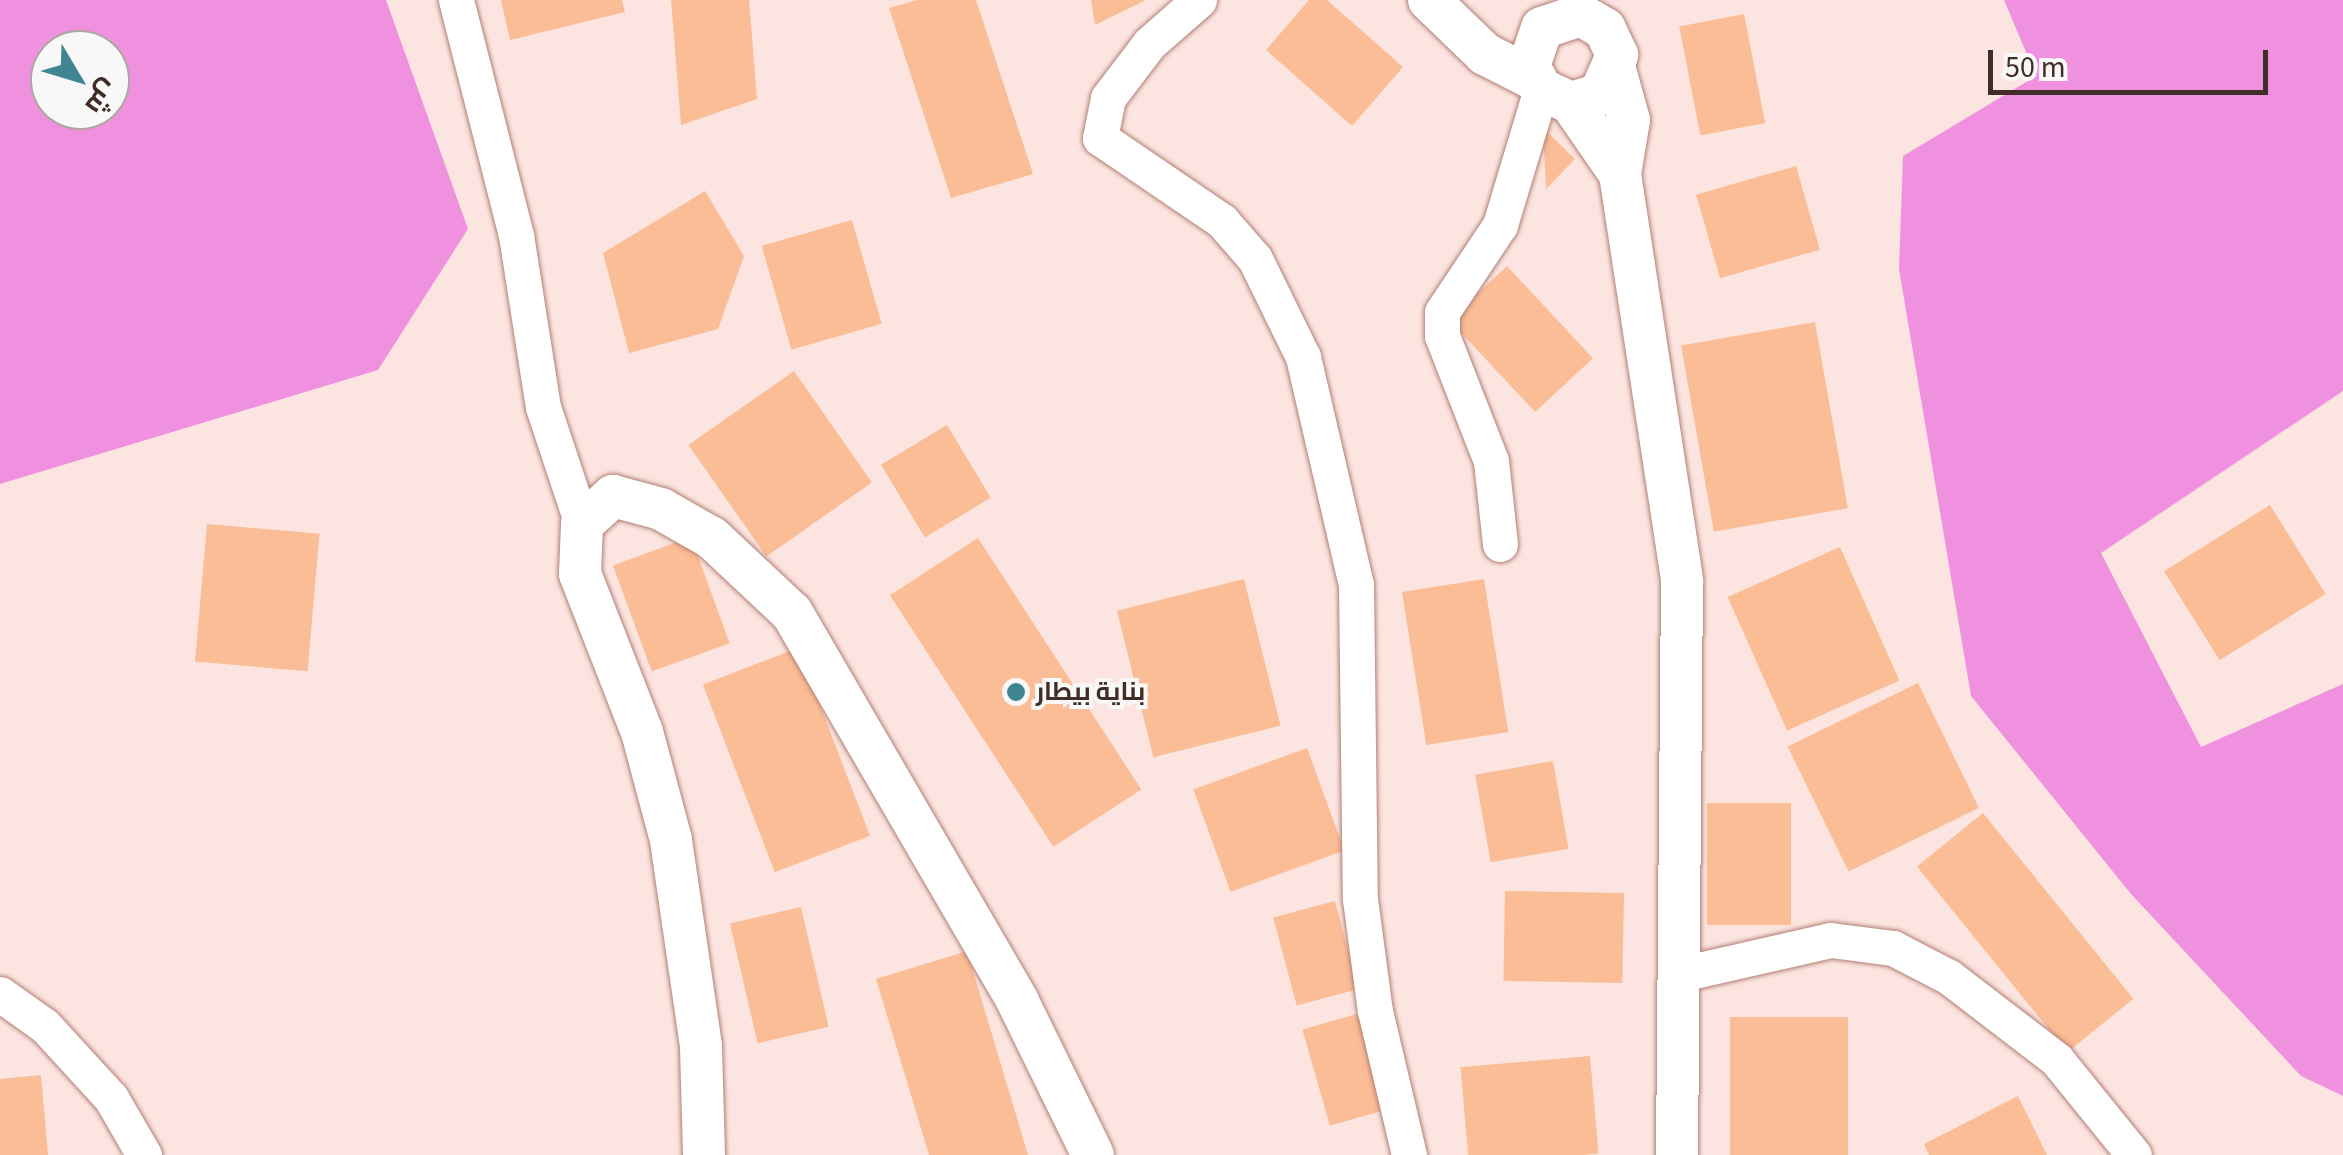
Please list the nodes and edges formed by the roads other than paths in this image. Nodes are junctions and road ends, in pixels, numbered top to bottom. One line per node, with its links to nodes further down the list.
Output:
1 (456, 0): 5 (street)
2 (1199, 0): 12 (street)
3 (1429, 0): 4 (street)
4 (1571, 47): 6 (street); 7 (street)
5 (582, 524): 10 (street); 11 (street)
6 (1500, 544)
7 (1680, 974): 13 (street); 14 (street)
8 (0, 994): 9 (street)
9 (144, 1155)
10 (704, 1155)
11 (1093, 1155)
12 (1409, 1155)
13 (1677, 1155)
14 (2134, 1155)

